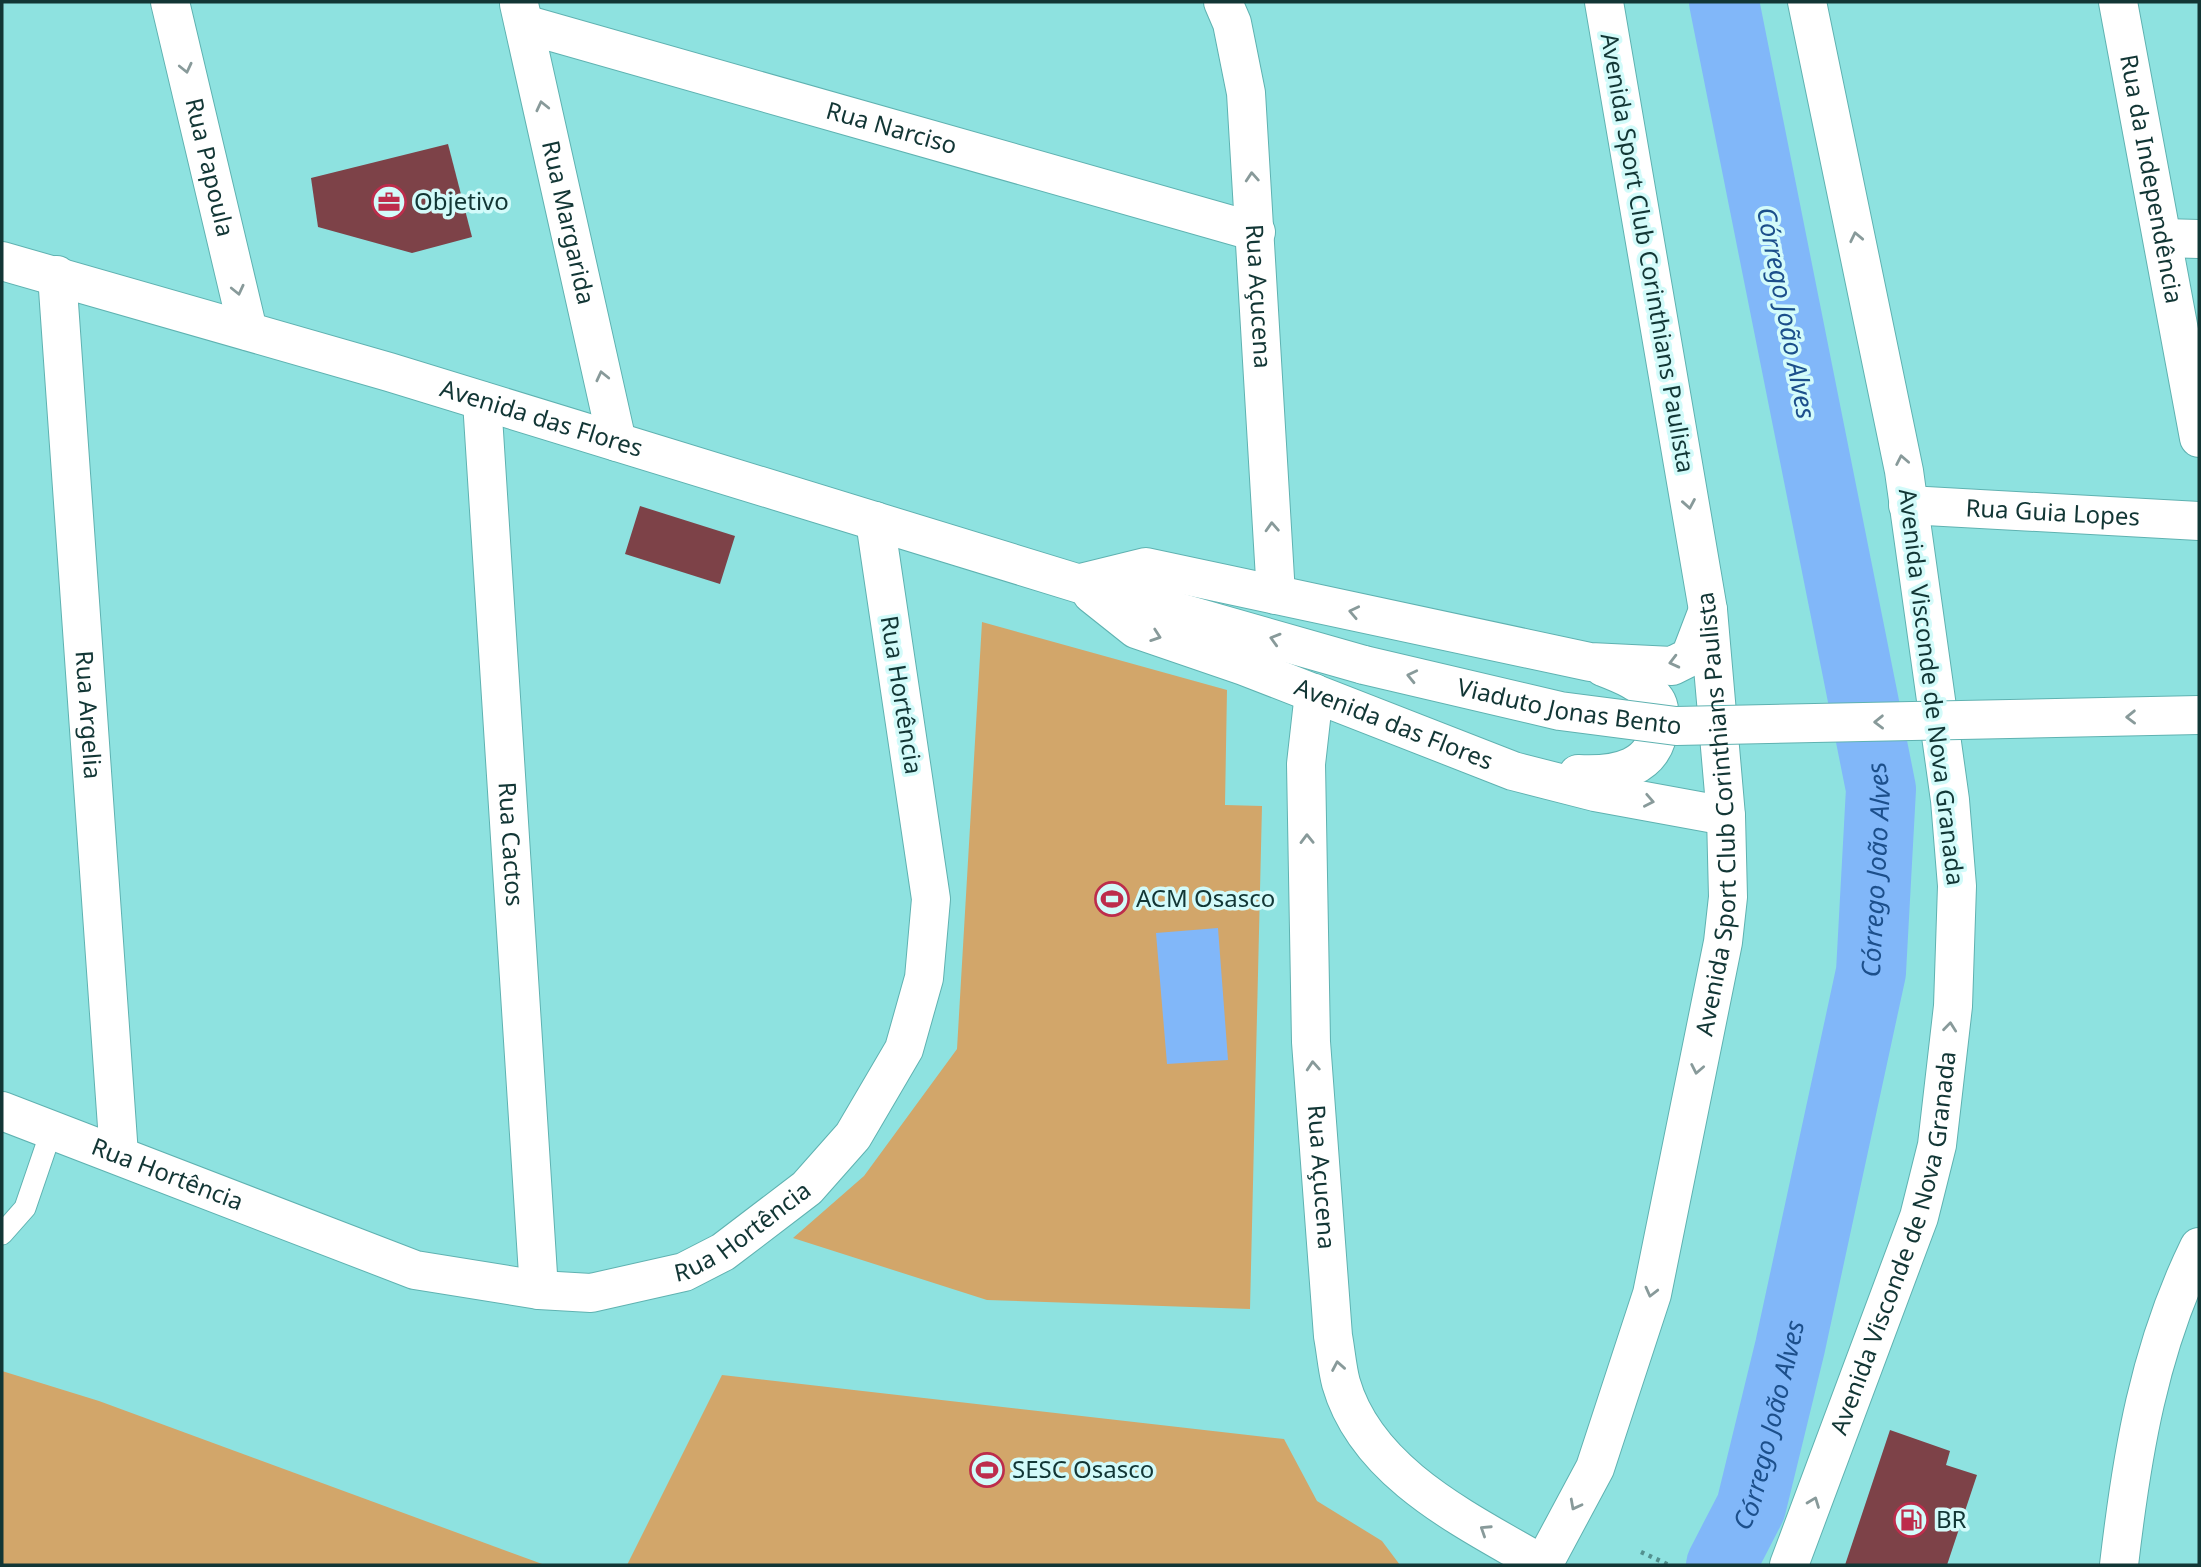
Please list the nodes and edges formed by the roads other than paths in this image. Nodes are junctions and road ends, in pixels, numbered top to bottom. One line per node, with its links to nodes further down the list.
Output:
1 (170, 2): 11 (main road, Rua Papoula, one-way to 11)
2 (1223, 2): 7 (main road, Rua Açucena, one-way to 2)
3 (1604, 2): 20 (main road, Avenida Sport Club Corinthians Paulista, one-way to 20)
4 (1807, 2): 15 (main road, Avenida Visconde de Nova Granada, one-way to 4)
5 (2118, 2): 8 (main road, Rua da Independência)
6 (521, 13): 7 (main road, Rua Narciso); 14 (main road, Rua Margarida, one-way to 6)
7 (1256, 232): 19 (main road, Rua Açucena, one-way to 7)
8 (2181, 239): 13 (main road, Rua da Independência)
9 (2, 261): 10 (main road, Avenida das Flores)
10 (57, 275): 11 (main road, Avenida das Flores); 29 (main road, Rua Argelia)
11 (248, 331): 12 (main road, Avenida das Flores)
12 (482, 401): 14 (main road, Avenida das Flores); 32 (main road, Rua Cactos)
13 (2199, 438)
14 (617, 442): 16 (main road, Avenida das Flores)
15 (1908, 505): 17 (main road, Rua Guia Lopes); 35 (main road, Avenida Visconde de Nova Granada, one-way to 15)
16 (875, 521): 18 (main road, Avenida das Flores); 32 (main road, Rua Hortência)
17 (2199, 521)
18 (1080, 584): 19 (main road); 22 (main road, Avenida das Flores, one-way to 18); 23 (main road, Avenida das Flores, one-way to 23)
19 (1276, 595): 21 (main road, one-way to 19)
20 (1708, 610): 21 (main road, one-way to 21); 26 (main road, Avenida Sport Club Corinthians Paulista)
21 (1590, 663): 25 (main road)
22 (1364, 665): 24 (main road, Viaduto Jonas Bento, one-way to 22, bridge)
23 (1314, 693): 25 (main road, Avenida das Flores); 34 (main road, Rua Açucena, one-way to 23)
24 (2199, 715)
25 (1513, 771): 26 (main road, Avenida das Flores, one-way to 26)
26 (1726, 816): 34 (main road, Avenida Sport Club Corinthians Paulista, one-way to 34)
27 (2, 1111): 28 (main road, Rua Hortência)
28 (52, 1129): 29 (main road, Rua Hortência); 30 (lane)
29 (119, 1155): 32 (main road, Rua Hortência)
30 (2, 1234)
31 (2199, 1247): 33 (main road)
32 (539, 1290)
33 (2126, 1502): 36 (main road); 37 (main road)
34 (1544, 1565)
35 (1789, 1565)
36 (2102, 1565)
37 (2119, 1565)

